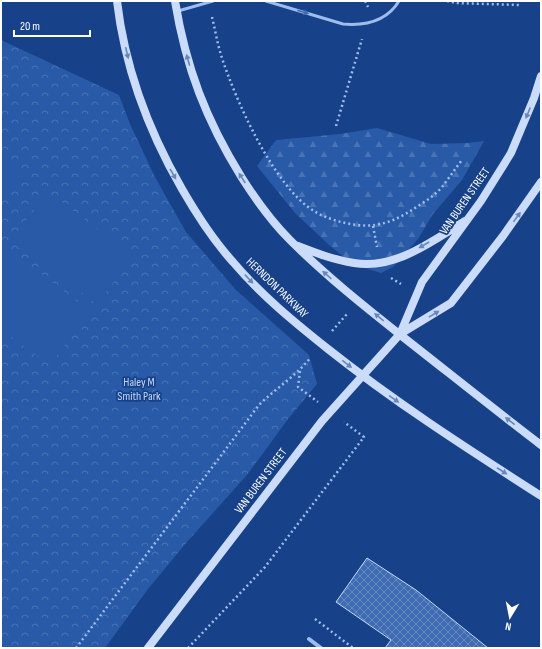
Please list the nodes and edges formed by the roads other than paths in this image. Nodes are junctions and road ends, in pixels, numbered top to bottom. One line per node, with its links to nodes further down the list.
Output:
1 (117, 1): 12 (main road, HERNDON PARKWAY, one-way to 12)
2 (175, 1): 6 (main road)
3 (213, 1): 6 (lane)
4 (266, 1): 5 (lane, one-way to 5)
5 (399, 1)
6 (176, 12): 10 (main road, one-way to 6)
7 (541, 76): 9 (main road, VAN BUREN STREET, one-way to 9)
8 (541, 182): 11 (main road, VAN BUREN STREET, one-way to 8)
9 (469, 219): 10 (main road, one-way to 10); 11 (main road, VAN BUREN STREET)
10 (295, 244): 11 (main road, one-way to 10)
11 (400, 334): 12 (main road, VAN BUREN STREET); 13 (main road, one-way to 11)
12 (362, 376): 14 (main road, HERNDON PARKWAY, one-way to 14); 16 (main road, VAN BUREN STREET)
13 (541, 445)
14 (541, 496)
15 (309, 639): 17 (street)
16 (148, 648)
17 (321, 648)

